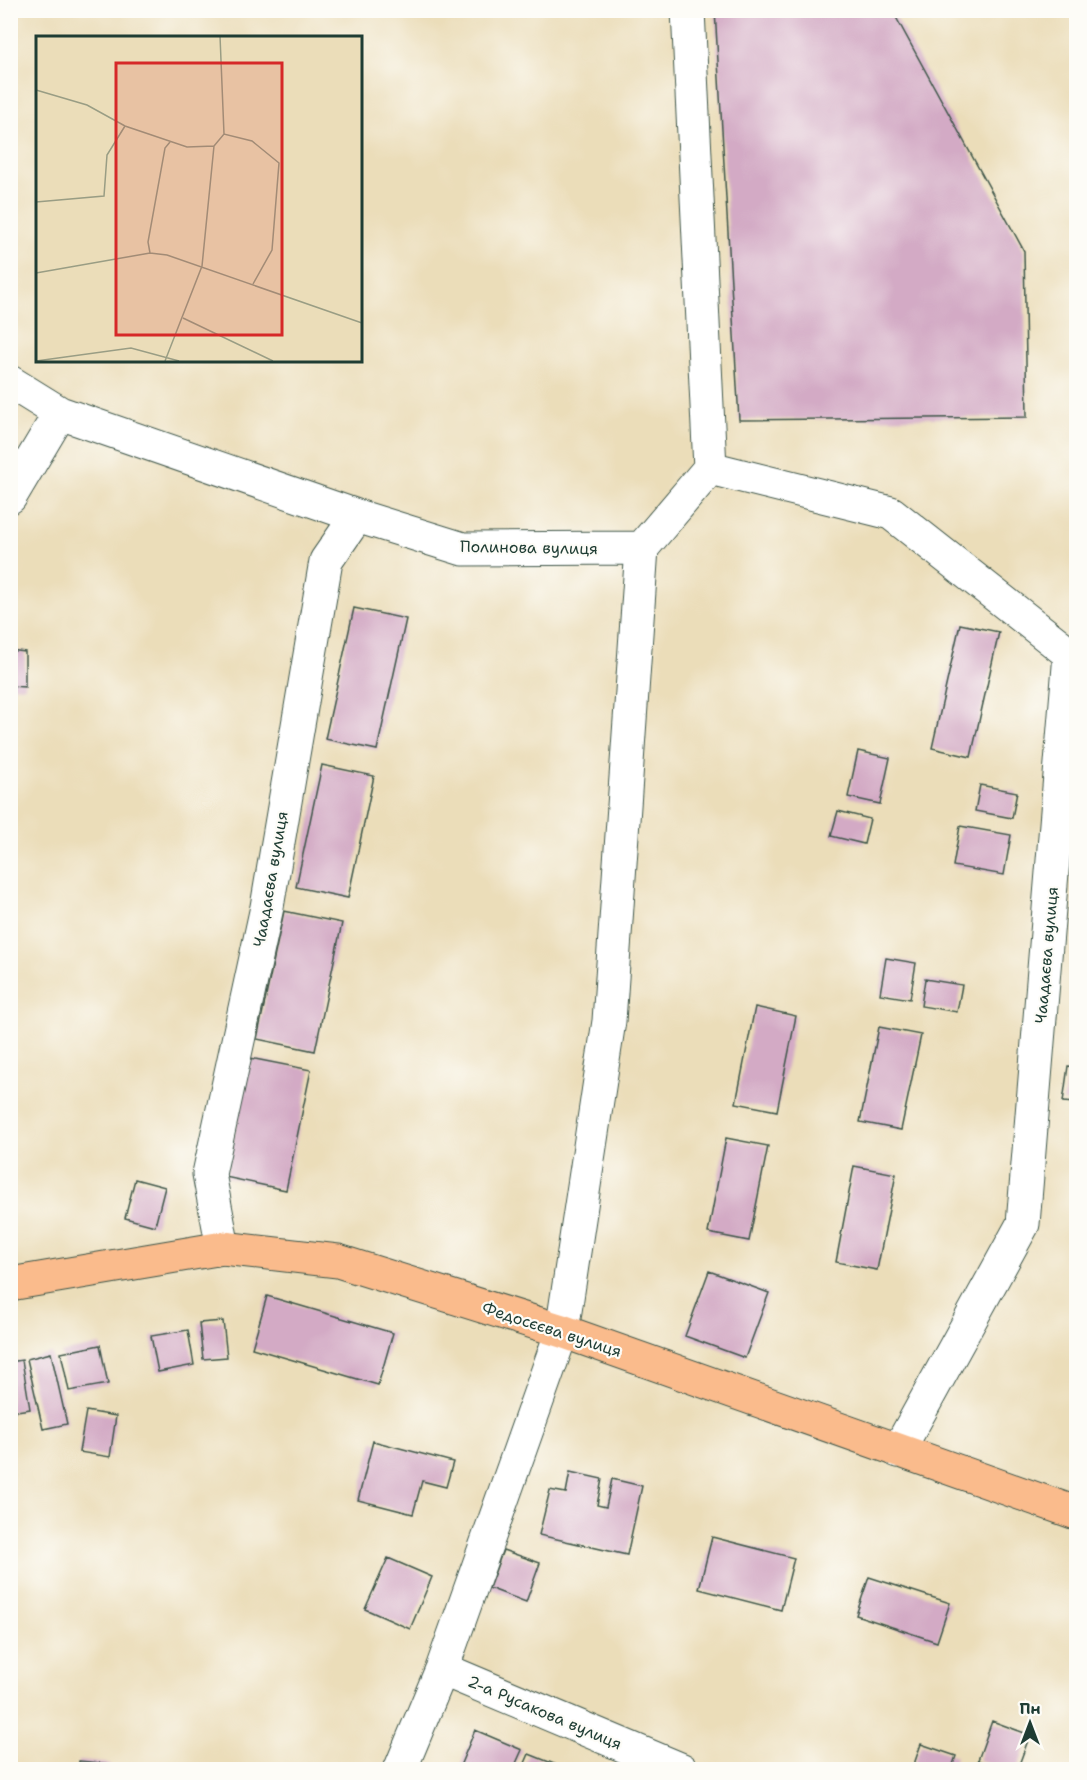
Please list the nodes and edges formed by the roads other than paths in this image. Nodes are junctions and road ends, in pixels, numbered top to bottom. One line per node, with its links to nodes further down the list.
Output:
1 (688, 10): 4 (street)
2 (10, 382): 3 (street, Полинова вулиця)
3 (60, 413): 5 (street); 6 (street, Полинова вулиця)
4 (710, 468): 7 (street); 11 (street, Чаадаєва вулиця)
5 (10, 497)
6 (357, 516): 7 (street, Полинова вулиця); 8 (street, Чаадаєва вулиця)
7 (642, 548): 10 (street)
8 (223, 1248): 9 (main road, Федосєєва вулиця); 10 (main road, Федосєєва вулиця)
9 (10, 1284)
10 (562, 1331): 11 (main road, Федосєєва вулиця); 13 (street)
11 (898, 1450): 12 (main road, Федосєєва вулиця)
12 (1077, 1513)
13 (442, 1669): 14 (street); 15 (street, 2-а Русакова вулиця)
14 (400, 1770)
15 (682, 1770)

